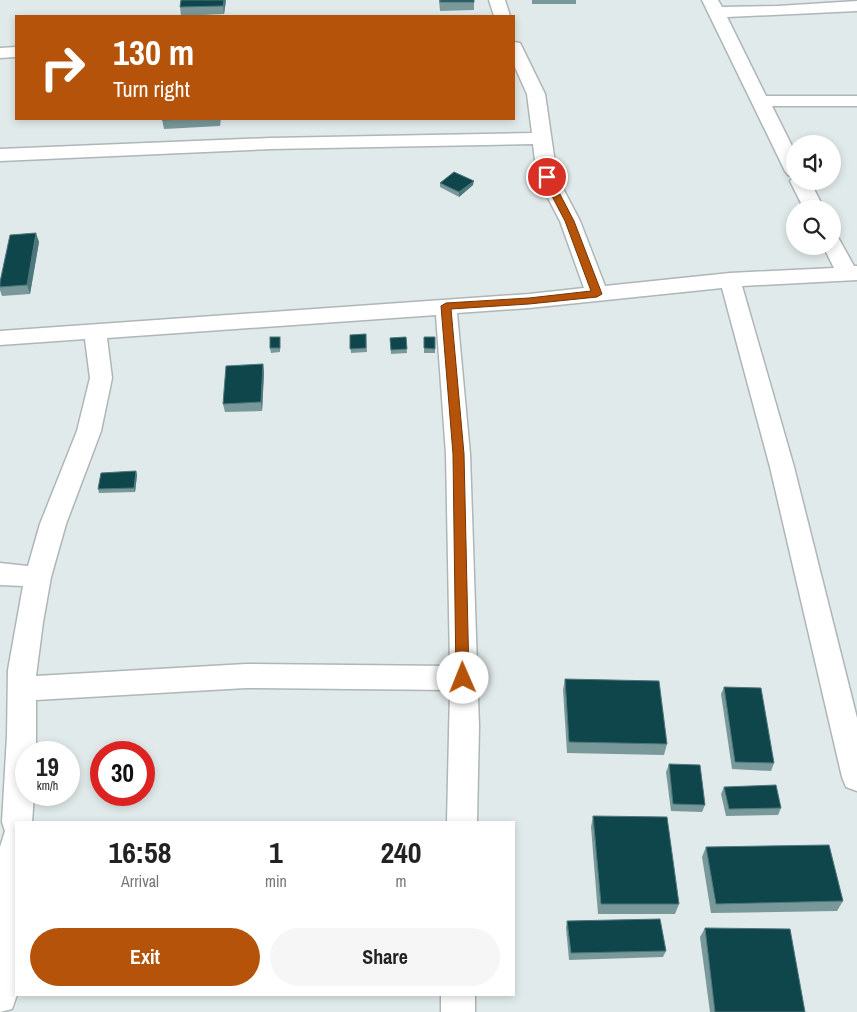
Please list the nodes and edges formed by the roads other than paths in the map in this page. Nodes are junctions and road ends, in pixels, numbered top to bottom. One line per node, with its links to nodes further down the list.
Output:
1 (497, 0): 4 (street)
2 (713, 6): 3 (street); 8 (street)
3 (857, 6)
4 (502, 15)
5 (515, 49): 10 (street)
6 (15, 52): 7 (street)
7 (0, 53)
8 (759, 101): 9 (street); 11 (street)
9 (857, 101)
10 (542, 138): 12 (street); 16 (street)
11 (786, 154)
12 (0, 155)
13 (840, 255): 14 (street)
14 (852, 273): 15 (street)
15 (730, 280): 16 (street); 24 (street)
16 (597, 294): 17 (street)
17 (446, 306): 18 (street); 22 (street)
18 (95, 331): 19 (street); 21 (street)
19 (0, 338)
20 (0, 574): 21 (street)
21 (38, 577): 23 (street)
22 (463, 678): 23 (street); 26 (street)
23 (22, 689): 25 (street)
24 (857, 776)
25 (17, 821)
26 (462, 821)
27 (11, 852): 29 (street)
28 (458, 996): 30 (street)
29 (0, 997)
30 (458, 1012)

